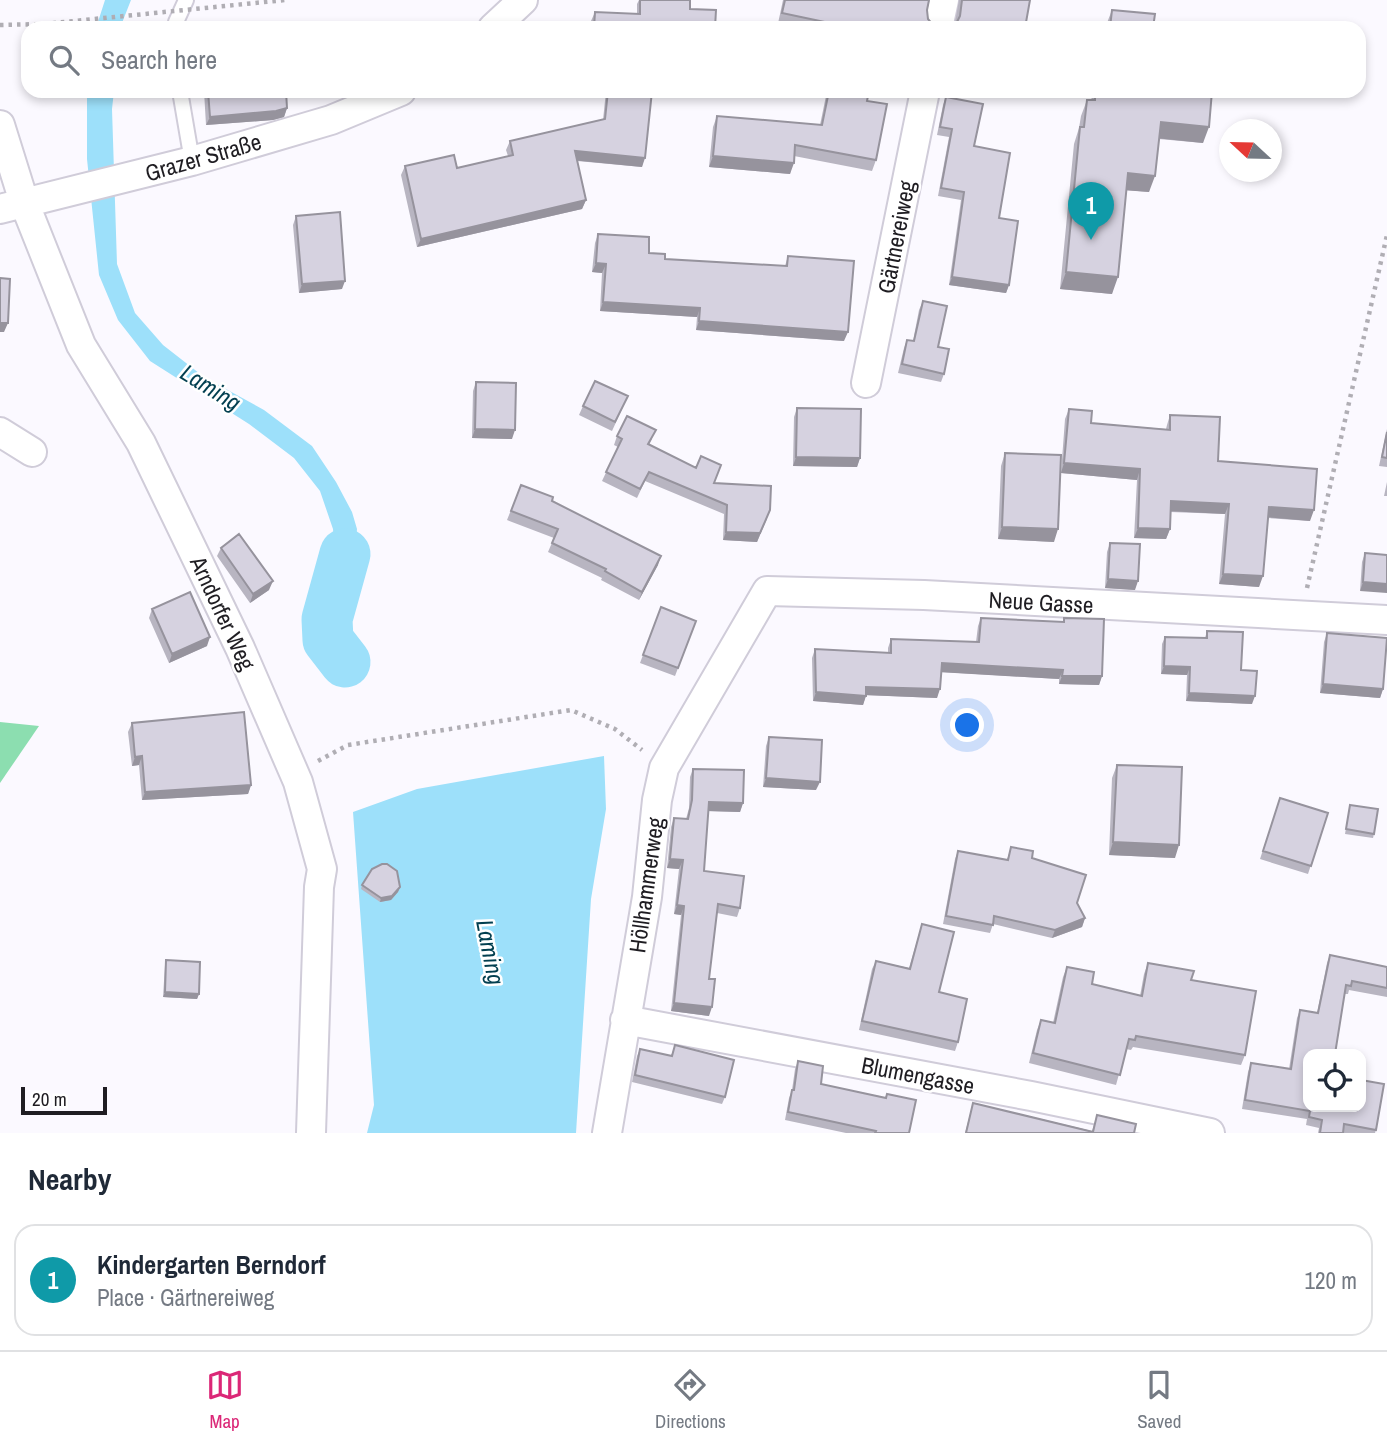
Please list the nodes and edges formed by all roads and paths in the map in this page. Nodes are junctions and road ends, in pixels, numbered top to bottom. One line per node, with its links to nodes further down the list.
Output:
1 (186, 0): 6 (lane)
2 (285, 0): 5 (path, bridge)
3 (523, 0): 7 (street)
4 (944, 0): 8 (street)
5 (65, 21)
6 (176, 21)
7 (500, 21)
8 (940, 21)
9 (21, 24): 10 (path, bridge)
10 (0, 25)
11 (181, 98): 15 (lane)
12 (384, 98): 15 (street, Grazer Straße)
13 (924, 98): 18 (street, Gärtnereiweg)
14 (0, 125): 16 (street, Arndorfer Weg)
15 (192, 161): 16 (street, Grazer Straße)
16 (12, 205): 25 (street, Arndorfer Weg)
17 (1387, 234): 21 (path)
18 (866, 383)
19 (0, 432): 20 (street)
20 (32, 452)
21 (1301, 617): 22 (street, Neue Gasse); 23 (street, Neue Gasse)
22 (1387, 620)
23 (730, 654): 24 (street, Höllhammerweg)
24 (664, 768): 25 (path); 26 (street, Höllhammerweg)
25 (298, 782): 27 (street, Arndorfer Weg)
26 (625, 1020): 28 (street, Höllhammerweg); 29 (street, Blumengasse)
27 (311, 1133)
28 (607, 1133)
29 (1210, 1133)

